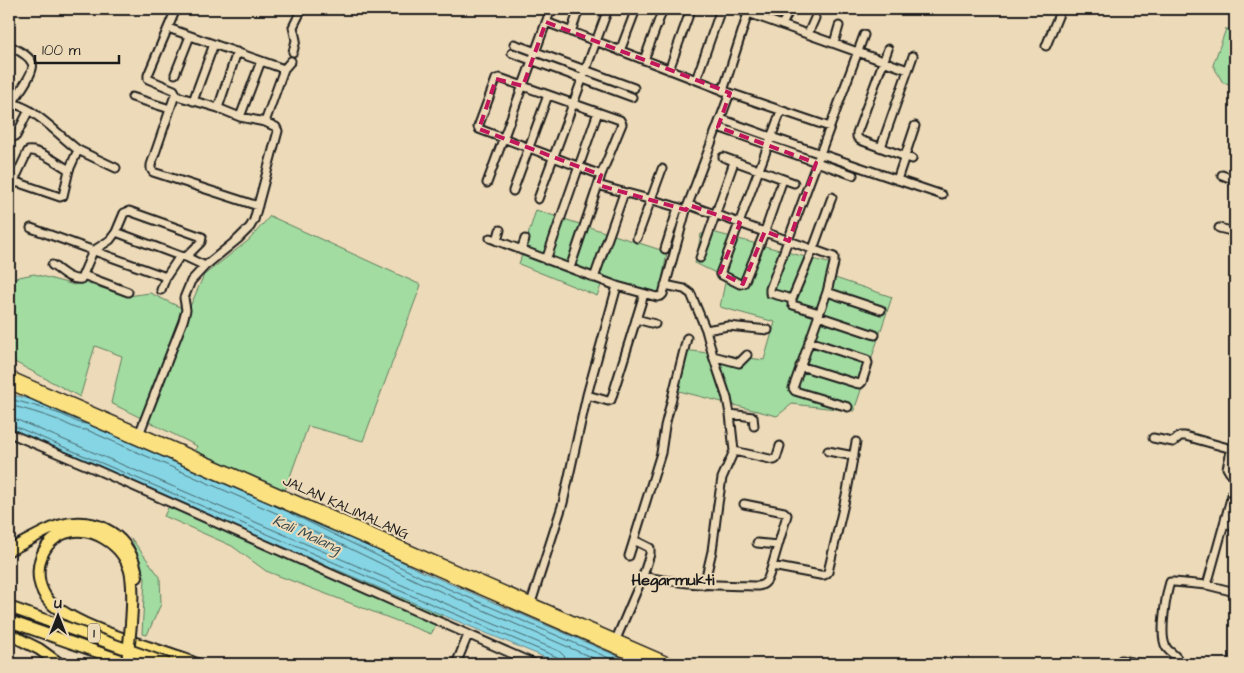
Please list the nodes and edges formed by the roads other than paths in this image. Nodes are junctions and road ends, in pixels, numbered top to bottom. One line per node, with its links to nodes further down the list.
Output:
1 (176, 9): 20 (street)
2 (302, 9): 34 (street)
3 (551, 9): 17 (street)
4 (579, 9): 21 (street)
5 (608, 9): 25 (street)
6 (636, 9): 32 (street)
7 (663, 9): 40 (street)
8 (691, 9): 46 (street)
9 (721, 9): 50 (street)
10 (737, 9): 14 (street)
11 (762, 9): 15 (street)
12 (790, 9): 18 (street)
13 (1061, 9): 30 (street)
14 (749, 11): 15 (street); 53 (street)
15 (759, 16): 18 (street)
16 (814, 18): 22 (street)
17 (546, 22): 21 (street); 35 (street)
18 (782, 25): 22 (street)
19 (839, 26): 26 (street)
20 (168, 28): 24 (street); 54 (street)
21 (571, 32): 25 (street)
22 (808, 34): 26 (street)
23 (864, 35): 36 (street)
24 (190, 36): 27 (street); 48 (street)
25 (596, 42): 32 (street); 45 (street)
26 (834, 43): 36 (street)
27 (214, 44): 33 (street); 58 (street)
28 (514, 44): 35 (street)
29 (10, 46): 59 (street)
30 (1046, 46)
31 (888, 49): 43 (street)
32 (620, 51): 40 (street)
33 (237, 52): 41 (street); 61 (street)
34 (293, 52)
35 (535, 52): 39 (street); 45 (street)
36 (858, 52): 43 (street); 71 (street)
37 (512, 53): 39 (street)
38 (913, 56): 47 (street)
39 (532, 60): 49 (street); 51 (street)
40 (644, 60): 46 (street)
41 (261, 61): 44 (street); 66 (street)
42 (291, 61): 44 (street)
43 (884, 61): 47 (street); 76 (street)
44 (284, 69): 68 (street)
45 (586, 70): 49 (street); 52 (street)
46 (669, 70): 50 (street)
47 (908, 70): 76 (street)
48 (175, 74)
49 (583, 79): 57 (street); 60 (street)
50 (696, 80): 53 (street)
51 (523, 86): 55 (street); 74 (street); 74 (street)
52 (634, 88)
53 (726, 92): 64 (street); 67 (street)
54 (176, 95): 58 (street); 62 (street)
55 (548, 95): 60 (street); 77 (street)
56 (132, 97): 62 (street)
57 (632, 97)
58 (193, 101): 61 (street)
59 (11, 102): 63 (street)
60 (574, 104): 65 (street); 82 (street)
61 (218, 108): 66 (street)
62 (170, 109): 107 (street)
63 (29, 110): 72 (street); 78 (street)
64 (781, 111): 71 (street); 73 (street)
65 (598, 112): 86 (street); 91 (street)
66 (240, 116): 68 (street)
67 (721, 119): 70 (street); 73 (street)
68 (265, 122): 107 (street)
69 (915, 126): 80 (street)
70 (718, 127): 75 (street); 109 (street)
71 (830, 127): 79 (street)
72 (9, 134)
73 (771, 137): 75 (street); 79 (street)
74 (504, 139): 77 (street); 98 (street)
75 (768, 146): 85 (street); 90 (street)
76 (881, 147): 80 (street)
77 (529, 148): 82 (street); 101 (street)
78 (78, 150): 87 (street); 89 (street)
79 (820, 154): 85 (street); 95 (street)
80 (904, 156): 83 (street); 95 (street)
81 (722, 157): 84 (street)
82 (553, 158): 86 (street); 105 (street)
83 (912, 159)
84 (734, 162): 90 (street); 110 (street)
85 (816, 163): 92 (street); 120 (street)
86 (578, 166): 91 (street); 128 (street)
87 (116, 168)
88 (662, 169): 106 (street)
89 (69, 170): 97 (street); 97 (street)
90 (759, 171): 94 (street); 111 (street)
91 (601, 175): 100 (street)
92 (853, 175)
93 (1222, 175): 96 (street)
94 (783, 179): 99 (street); 116 (street)
95 (897, 180): 103 (street)
96 (1235, 180)
97 (11, 183)
98 (487, 183)
99 (794, 183)
100 (598, 185): 102 (street); 131 (street)
101 (513, 191)
102 (624, 193): 106 (street); 134 (street)
103 (942, 195)
104 (832, 197): 122 (street)
105 (538, 198)
106 (651, 199): 108 (street); 118 (street)
107 (258, 206): 130 (street)
108 (678, 208): 109 (street); 121 (street)
109 (688, 208): 110 (street); 135 (street)
110 (716, 215): 111 (street); 127 (street)
111 (740, 223): 116 (street); 116 (street)
112 (31, 228): 125 (street)
113 (1219, 228): 117 (street)
114 (500, 230): 124 (street)
115 (116, 232): 125 (street); 126 (street); 126 (street)
116 (765, 232): 120 (street)
117 (1235, 233): 123 (street)
118 (637, 238)
119 (524, 239): 124 (street)
120 (788, 241): 122 (street); 141 (street)
121 (664, 248)
122 (813, 249): 139 (street); 141 (street)
123 (1235, 249)
124 (520, 250): 128 (street)
125 (93, 251): 132 (street); 133 (street)
126 (183, 256): 130 (street); 133 (street)
127 (700, 258)
128 (546, 260): 131 (street)
129 (52, 265): 132 (street)
130 (205, 266): 161 (street)
131 (570, 268): 134 (street)
132 (83, 275): 138 (street)
133 (166, 277): 137 (street)
134 (594, 278): 136 (street)
135 (665, 285): 140 (street); 146 (street)
136 (617, 286): 140 (street); 156 (street)
137 (161, 290)
138 (128, 292)
139 (827, 292): 142 (street); 143 (street)
140 (644, 294): 144 (street)
141 (792, 299): 143 (street)
142 (881, 310)
143 (818, 315): 148 (street); 150 (street)
144 (636, 319): 145 (street); 156 (street)
145 (655, 324)
146 (706, 330): 147 (street); 152 (street)
147 (768, 330)
148 (876, 335)
149 (687, 338): 175 (street)
150 (809, 340): 153 (street); 153 (street)
151 (747, 355): 152 (street)
152 (713, 356): 158 (street)
153 (800, 366): 157 (street)
154 (9, 376): 161 (main road, JALAN KALIMALANG)
155 (9, 384): 161 (main road, JALAN KALIMALANG)
156 (587, 394): 186 (street)
157 (848, 407)
158 (730, 414): 159 (street); 167 (street)
159 (754, 426)
160 (9, 433): 192 (street)
161 (138, 436): 186 (main road, JALAN KALIMALANG)
162 (1235, 436): 166 (street)
163 (1153, 438): 166 (street)
164 (856, 442): 169 (street)
165 (780, 446): 167 (street)
166 (1232, 449): 170 (street)
167 (734, 451): 182 (street)
168 (828, 451): 169 (street)
169 (854, 456): 180 (street)
170 (1235, 478)
171 (1235, 484): 173 (street)
172 (744, 504): 177 (street)
173 (1225, 523): 174 (street); 183 (street)
174 (1235, 527)
175 (634, 540): 179 (street); 181 (street)
176 (757, 543): 177 (street)
177 (778, 545): 180 (street)
178 (9, 550): 190 (highway)
179 (630, 556)
180 (772, 566): 182 (street)
181 (643, 576): 182 (street); 193 (street)
182 (704, 585)
183 (1207, 585): 184 (street); 208 (street)
184 (1235, 592)
185 (9, 603): 201 (highway, 1)
186 (530, 606): 193 (main road, JALAN KALIMALANG)
187 (9, 607): 200 (highway, 1, bridge)
188 (9, 612): 199 (highway, 1)
189 (9, 621): 198 (highway, 1)
190 (134, 624): 197 (highway, bridge); 198 (highway); 202 (highway)
191 (9, 634): 196 (highway)
192 (468, 635): 203 (street); 204 (street)
193 (614, 643): 195 (main road, JALAN KALIMALANG); 206 (main road, JALAN KALIMALANG)
194 (1121, 660): 207 (street)
195 (642, 662): 205 (main road, JALAN KALIMALANG)
196 (60, 664)
197 (127, 664)
198 (133, 664)
199 (154, 664)
200 (168, 664)
201 (179, 664)
202 (197, 664)
203 (456, 664)
204 (535, 664)
205 (652, 664)
206 (672, 664)
207 (1140, 664)
208 (1178, 664)

